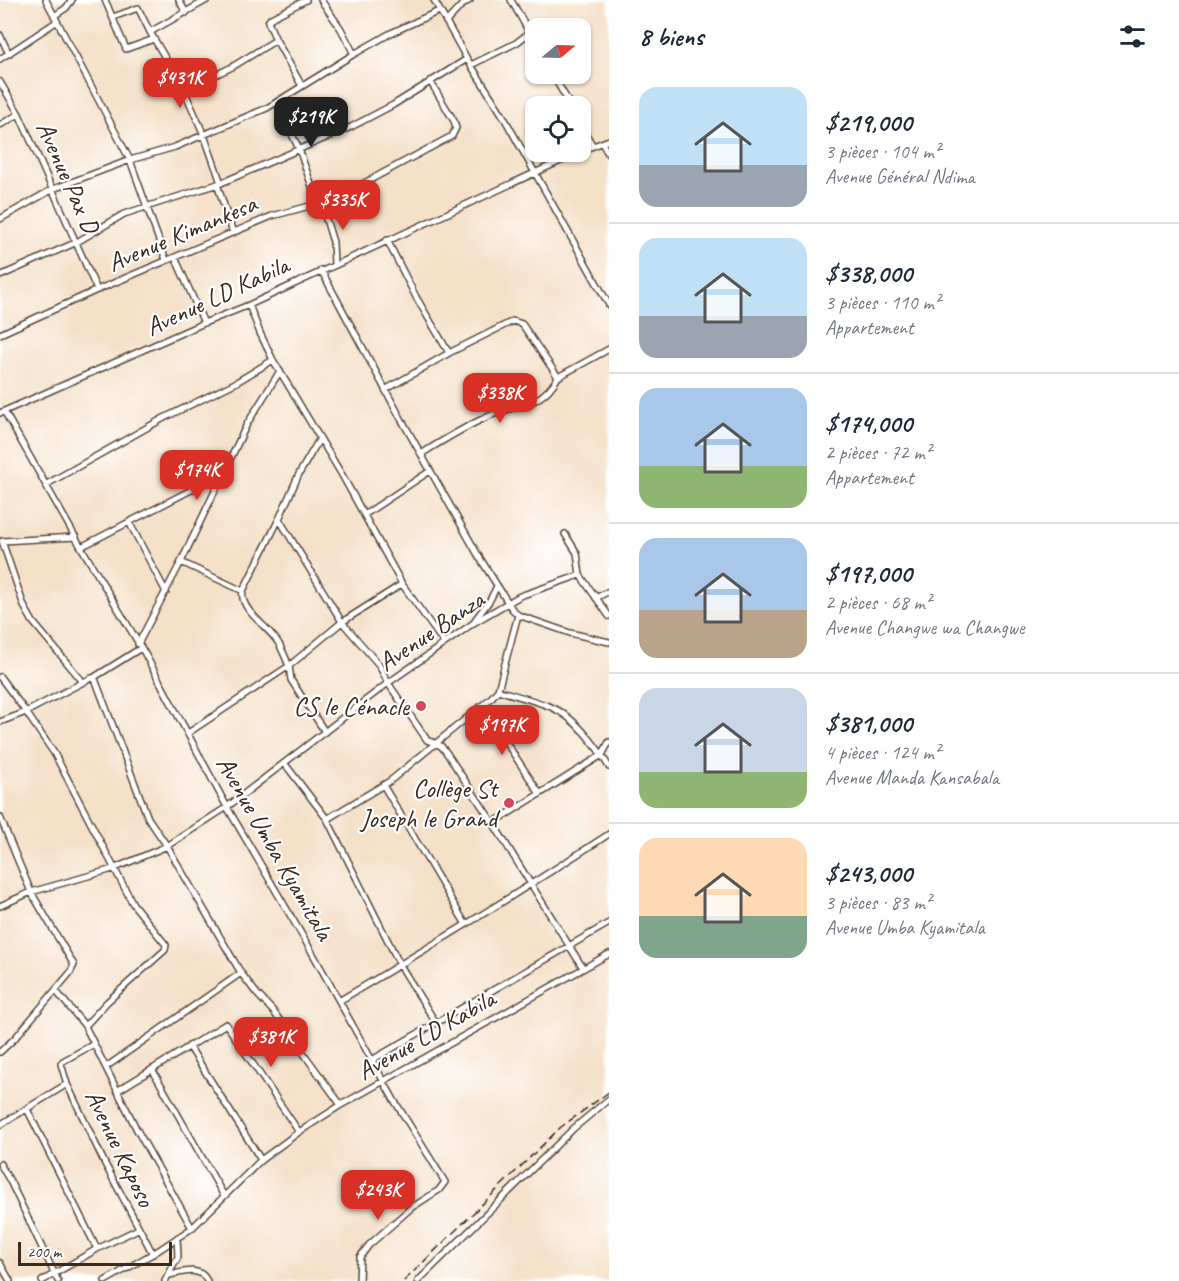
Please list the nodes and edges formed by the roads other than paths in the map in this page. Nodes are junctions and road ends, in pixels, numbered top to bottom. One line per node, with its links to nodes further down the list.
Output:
1 (46, 0): 16 (street)
2 (72, 0): 16 (street)
3 (105, 0): 15 (street)
4 (179, 0): 14 (street)
5 (207, 0): 14 (street)
6 (287, 0): 12 (street)
7 (306, 0): 12 (street)
8 (321, 0): 25 (street)
9 (434, 0): 13 (street)
10 (470, 0): 17 (street)
11 (511, 0): 18 (street)
12 (290, 8): 23 (street)
13 (439, 11): 17 (street); 25 (street)
14 (186, 13): 19 (street)
15 (113, 17): 19 (street); 22 (street)
16 (55, 19): 24 (street); 43 (street)
17 (446, 22): 27 (street)
18 (525, 26)
19 (150, 32): 22 (street)
20 (0, 35): 24 (street)
21 (525, 36): 28 (street)
22 (154, 39): 32 (street)
23 (276, 40): 31 (street); 32 (street)
24 (9, 54): 26 (street)
25 (354, 54): 31 (street)
26 (0, 59)
27 (467, 59): 28 (street); 29 (street)
28 (471, 65): 45 (street)
29 (429, 81): 41 (street); 48 (street, Avenue Kimankesa)
30 (0, 82): 34 (street, Avenue Pax D)
31 (302, 86): 33 (street)
32 (184, 90): 36 (street)
33 (277, 103): 36 (street); 41 (street)
34 (19, 114): 35 (street); 47 (street, Avenue Pax D)
35 (0, 125)
36 (204, 135): 43 (street); 46 (street)
37 (609, 140): 39 (street, Avenue LD Kabila)
38 (591, 143): 40 (street)
39 (602, 143): 40 (street, Avenue LD Kabila); 42 (street)
40 (593, 146)
41 (300, 149): 46 (street); 48 (street)
42 (609, 154)
43 (130, 160): 47 (street); 49 (street)
44 (558, 162): 45 (street, Avenue LD Kabila)
45 (535, 172): 52 (street, Avenue LD Kabila); 61 (street)
46 (219, 183): 49 (street); 51 (street)
47 (53, 189): 50 (street); 53 (street, Avenue Pax D)
48 (320, 204): 51 (street, Avenue Kimankesa); 56 (street)
49 (148, 208): 53 (street); 55 (street)
50 (0, 219)
51 (233, 232): 54 (street, Avenue Kimankesa)
52 (387, 240): 56 (street, Avenue LD Kabila); 65 (street)
53 (76, 242): 58 (street); 59 (street, Avenue Pax D)
54 (174, 257): 55 (street, Avenue Kimankesa); 62 (street)
55 (166, 260): 59 (street, Avenue Kimankesa)
56 (334, 264): 57 (street, Avenue LD Kabila)
57 (321, 270): 60 (street, Avenue LD Kabila); 69 (street)
58 (0, 276)
59 (97, 290): 63 (street, Avenue Kimankesa)
60 (249, 305): 62 (street, Avenue LD Kabila); 66 (street)
61 (609, 305)
62 (204, 323): 70 (street, Avenue LD Kabila)
63 (0, 334)
64 (609, 349): 68 (street)
65 (449, 353): 68 (street); 69 (street)
66 (273, 360): 67 (street); 75 (street)
67 (280, 372): 71 (street); 74 (street)
68 (558, 377): 72 (street)
69 (385, 390): 72 (street)
70 (2, 412): 75 (street, Avenue Umba Kyamitala)
71 (320, 438): 76 (street); 77 (street)
72 (421, 454): 73 (street)
73 (430, 471): 76 (street); 86 (street)
74 (222, 474): 78 (street); 83 (street)
75 (47, 484): 80 (street, Avenue Umba Kyamitala)
76 (364, 515): 85 (street)
77 (279, 519): 87 (street); 95 (street)
78 (129, 522): 82 (street); 89 (street)
79 (565, 534): 84 (street)
80 (76, 537): 81 (street); 82 (street, Avenue Umba Kyamitala)
81 (1, 541): 102 (street)
82 (81, 548): 98 (street, Avenue Umba Kyamitala)
83 (181, 562): 87 (street); 89 (street)
84 (580, 575): 90 (street); 91 (street, Avenue Banza)
85 (402, 584): 95 (street); 97 (street)
86 (497, 586): 91 (street); 94 (street)
87 (243, 591): 99 (street)
88 (609, 591): 90 (street)
89 (166, 592): 98 (street)
90 (596, 598): 93 (street)
91 (508, 603): 92 (street); 94 (street, Avenue Banza)
92 (518, 615): 96 (street); 104 (street)
93 (609, 616)
94 (475, 621): 97 (street, Avenue Banza)
95 (342, 622): 99 (street); 103 (street)
96 (609, 642)
97 (444, 643): 103 (street, Avenue Banza)
98 (140, 646): 101 (street); 109 (street, Avenue Umba Kyamitala)
99 (289, 666): 108 (street); 109 (street)
100 (0, 677): 106 (street)
101 (93, 678): 102 (street); 122 (street)
102 (83, 682): 106 (street)
103 (388, 683): 108 (street, Avenue Banza); 111 (street)
104 (498, 690): 105 (street); 112 (street)
105 (482, 706): 111 (street); 116 (street)
106 (26, 712): 107 (street); 123 (street)
107 (0, 722)
108 (325, 732): 113 (street, Avenue Banza)
109 (188, 734): 117 (street, Avenue Umba Kyamitala)
110 (609, 742): 112 (street)
111 (433, 744): 115 (street); 120 (street)
112 (602, 755): 114 (street); 116 (street)
113 (285, 764): 117 (street, Avenue Banza); 119 (street)
114 (609, 767)
115 (384, 785): 119 (street); 127 (street)
116 (540, 794): 120 (street)
117 (227, 807): 122 (street, Avenue Banza); 135 (street, Avenue Umba Kyamitala)
118 (0, 817): 125 (street)
119 (327, 819): 131 (street)
120 (493, 824): 124 (street)
121 (609, 834): 124 (street)
122 (167, 846): 123 (street, Avenue Banza); 133 (street)
123 (113, 869): 125 (street, Avenue Banza); 137 (street)
124 (532, 885): 127 (street); 129 (street)
125 (31, 892): 126 (street, Avenue Banza); 134 (street)
126 (0, 906)
127 (465, 923): 131 (street)
128 (609, 923): 129 (street, Avenue LD Kabila)
129 (570, 946): 132 (street); 136 (street, Avenue LD Kabila)
130 (609, 954): 132 (street, Avenue LD Kabila)
131 (400, 965): 135 (street); 136 (street)
132 (583, 968): 144 (street, Avenue LD Kabila)
133 (241, 973): 142 (street); 148 (street)
134 (56, 991): 137 (street); 140 (street)
135 (339, 1001): 141 (street, Avenue Umba Kyamitala)
136 (436, 1023): 141 (street, Avenue LD Kabila)
137 (85, 1026): 138 (street)
138 (94, 1044): 142 (street); 145 (street)
139 (189, 1046): 143 (street); 151 (street); 152 (street)
140 (0, 1052)
141 (372, 1060): 144 (street, Avenue Umba Kyamitala)
142 (106, 1067): 146 (street)
143 (152, 1069): 146 (street); 154 (street)
144 (384, 1081): 148 (street, Avenue LD Kabila); 169 (street, Avenue Umba Kyamitala)
145 (68, 1084): 149 (street); 156 (street, Avenue Kaposo)
146 (117, 1091): 155 (street)
147 (609, 1099): 170 (street)
148 (341, 1105): 151 (street, Avenue LD Kabila)
149 (27, 1109): 150 (street); 158 (street)
150 (0, 1125)
151 (299, 1132): 152 (street, Avenue LD Kabila)
152 (261, 1160): 154 (street, Avenue LD Kabila)
153 (0, 1164): 161 (street)
154 (224, 1196): 155 (street, Avenue LD Kabila)
155 (192, 1228): 157 (street, Avenue LD Kabila)
156 (138, 1229): 158 (street); 159 (street, Avenue Kaposo)
157 (177, 1238): 159 (street, Avenue LD Kabila); 162 (street)
158 (97, 1249): 161 (street)
159 (153, 1254): 166 (street, Avenue LD Kabila)
160 (0, 1263): 163 (street)
161 (55, 1274): 164 (street); 165 (street)
162 (170, 1275): 167 (street); 168 (street)
163 (10, 1281)
164 (42, 1281)
165 (58, 1281)
166 (105, 1281)
167 (165, 1281)
168 (207, 1281)
169 (359, 1281)
170 (418, 1281)

